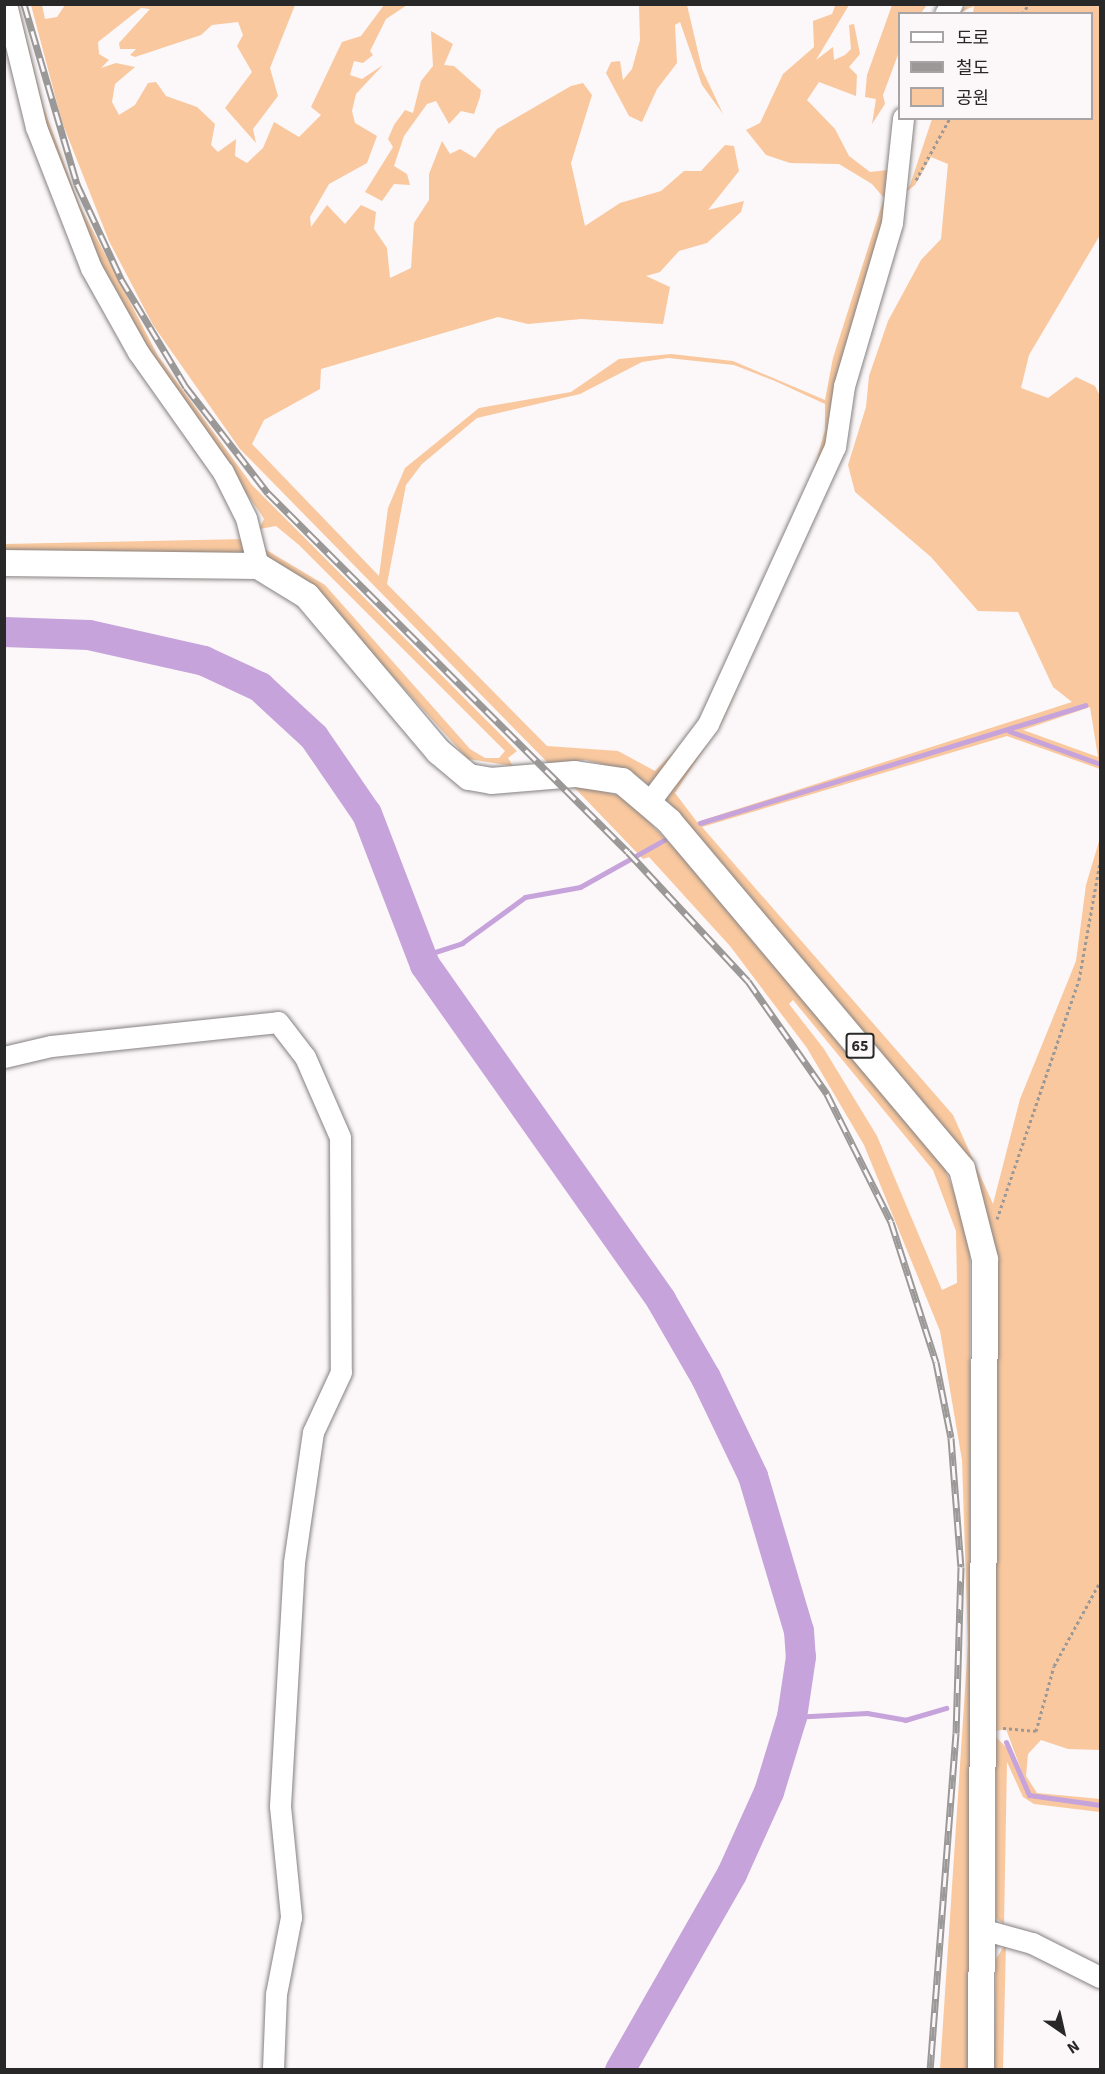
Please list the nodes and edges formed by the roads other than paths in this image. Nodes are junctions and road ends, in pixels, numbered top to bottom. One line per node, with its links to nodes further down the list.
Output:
1 (6, 4): 4 (street)
2 (903, 120): 5 (street)
3 (4, 563): 4 (main road)
4 (258, 566): 5 (main road, 65)
5 (650, 801): 7 (main road, 65)
6 (4, 1057): 9 (street)
7 (985, 1930): 8 (street); 10 (main road, 65)
8 (1101, 1977)
9 (273, 2070)
10 (981, 2070)

